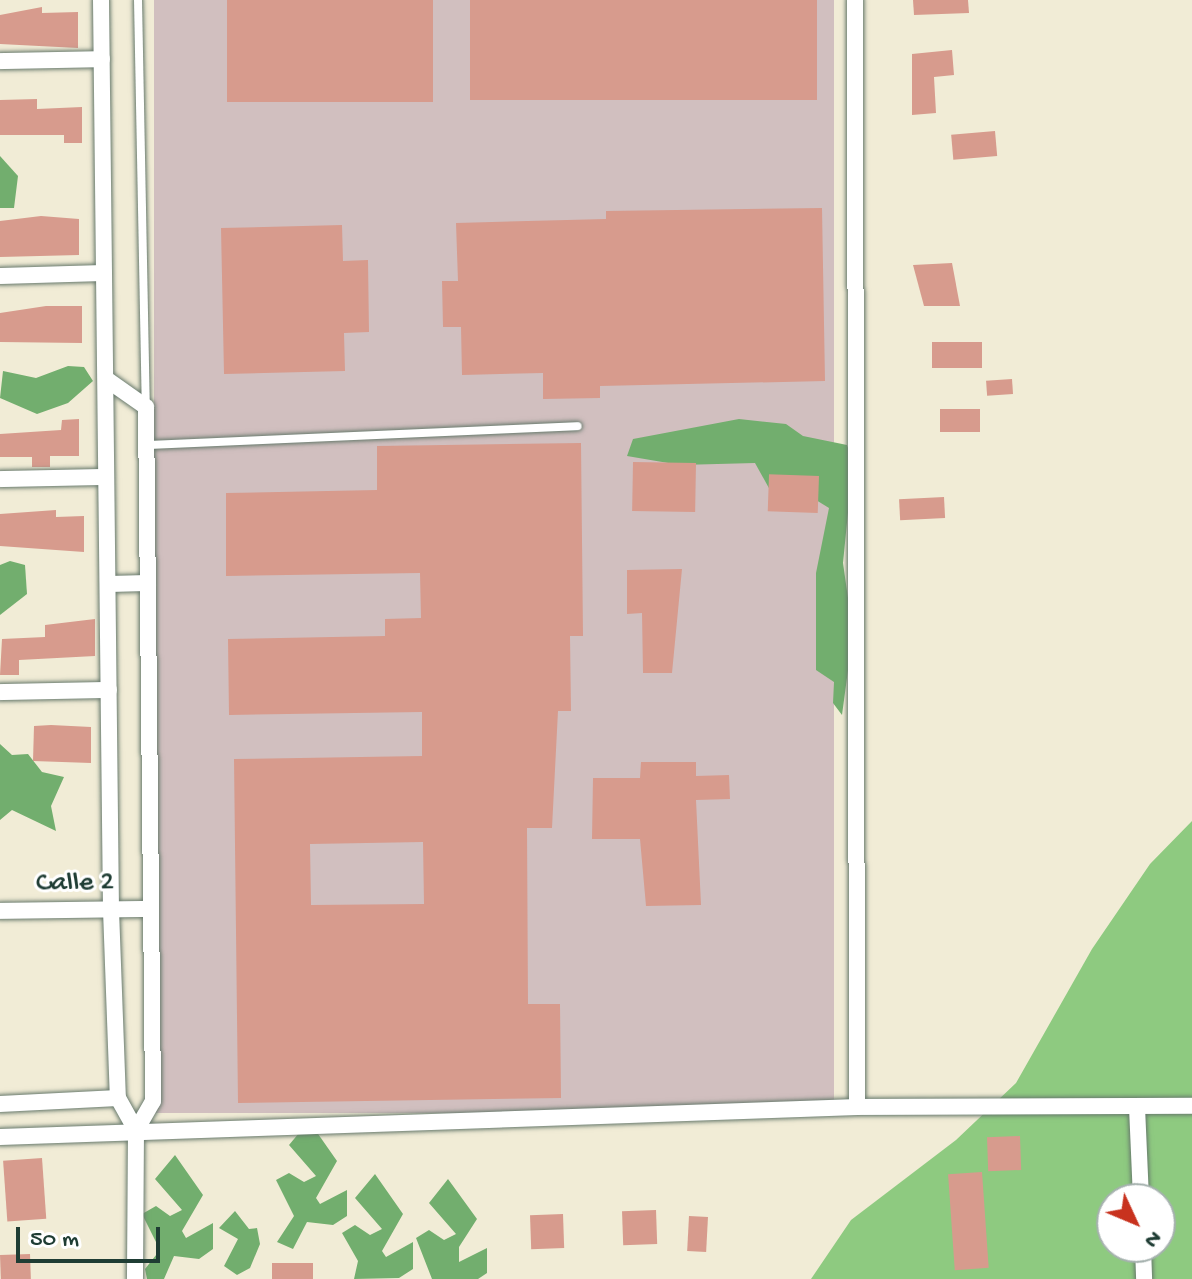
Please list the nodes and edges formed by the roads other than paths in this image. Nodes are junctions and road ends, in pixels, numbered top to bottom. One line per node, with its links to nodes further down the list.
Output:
1 (101, 0): 4 (street)
2 (138, 0): 9 (lane)
3 (855, 0): 24 (street)
4 (102, 59): 5 (street); 6 (street)
5 (0, 61)
6 (104, 273): 7 (street); 8 (street)
7 (0, 276)
8 (109, 381): 9 (street); 12 (street)
9 (146, 407): 11 (street)
10 (578, 426): 11 (lane)
11 (147, 445): 14 (street)
12 (106, 477): 13 (street); 15 (street)
13 (0, 479)
14 (148, 583): 15 (street); 18 (street)
15 (108, 584): 16 (street)
16 (109, 690): 17 (street); 19 (street)
17 (0, 692)
18 (151, 909): 19 (street, Calle 2); 26 (street)
19 (111, 910): 20 (street, Calle 2); 21 (street)
20 (0, 911)
21 (118, 1098): 22 (street); 26 (street)
22 (0, 1104)
23 (1192, 1106): 25 (street)
24 (857, 1107): 25 (street); 26 (street)
25 (1137, 1107): 28 (street)
26 (136, 1131): 27 (street); 29 (street)
27 (0, 1137)
28 (1140, 1183)
29 (135, 1279)

